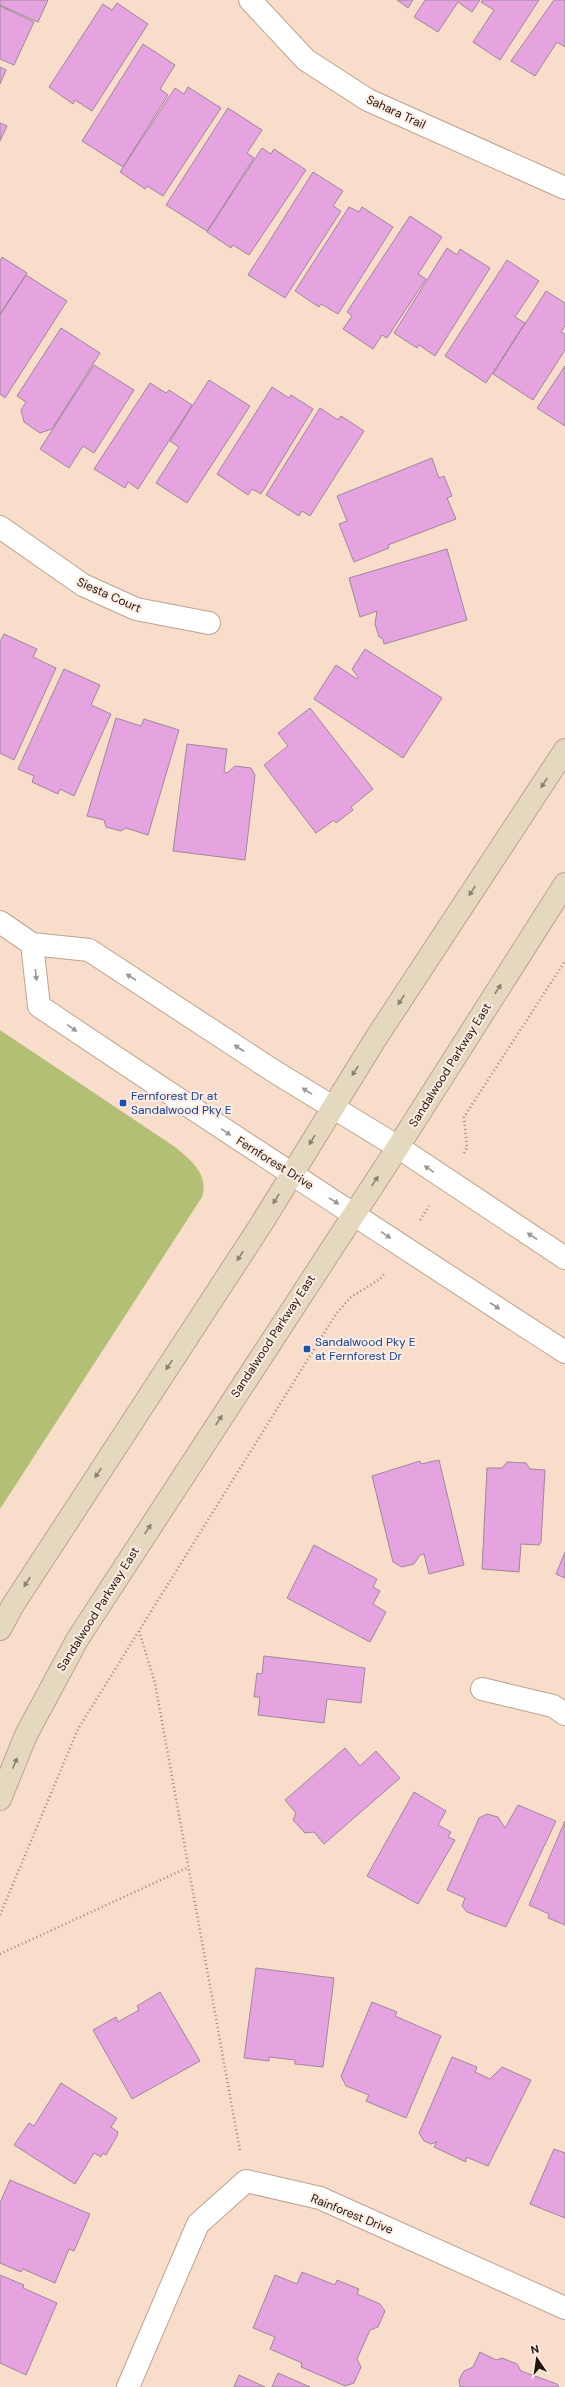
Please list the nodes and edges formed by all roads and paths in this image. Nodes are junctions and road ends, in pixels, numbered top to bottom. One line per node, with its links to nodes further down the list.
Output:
1 (250, 0): 2 (street, Sahara Trail)
2 (565, 188)
3 (0, 526): 4 (street, Siesta Court)
4 (210, 623)
5 (565, 750): 10 (main road, one-way to 10)
6 (565, 884): 11 (main road, Sandalwood Parkway East, one-way to 6)
7 (0, 922): 8 (street)
8 (32, 944): 10 (street, one-way to 8); 12 (street, Fernforest Drive, one-way to 12)
9 (565, 961): 13 (path)
10 (332, 1106): 11 (street); 12 (main road, one-way to 12)
11 (398, 1147): 13 (street, one-way to 11); 14 (main road, Sandalwood Parkway East, one-way to 11)
12 (291, 1174): 14 (street, Fernforest Drive, one-way to 14); 18 (main road, one-way to 18)
13 (446, 1180): 15 (path); 16 (street, one-way to 13)
14 (354, 1213): 15 (street, Fernforest Drive, one-way to 15); 22 (main road, Sandalwood Parkway East, one-way to 14)
15 (403, 1246): 17 (street, Fernforest Drive, one-way to 17); 19 (path)
16 (565, 1258)
17 (565, 1352)
18 (0, 1629)
19 (139, 1631): 23 (path); 24 (path)
20 (482, 1689): 21 (street)
21 (565, 1714)
22 (0, 1799)
23 (189, 1867): 25 (path); 26 (path)
24 (0, 1915)
25 (0, 1954)
26 (246, 2181): 27 (street, Rainforest Drive); 28 (street)
27 (565, 2308)
28 (128, 2387)

